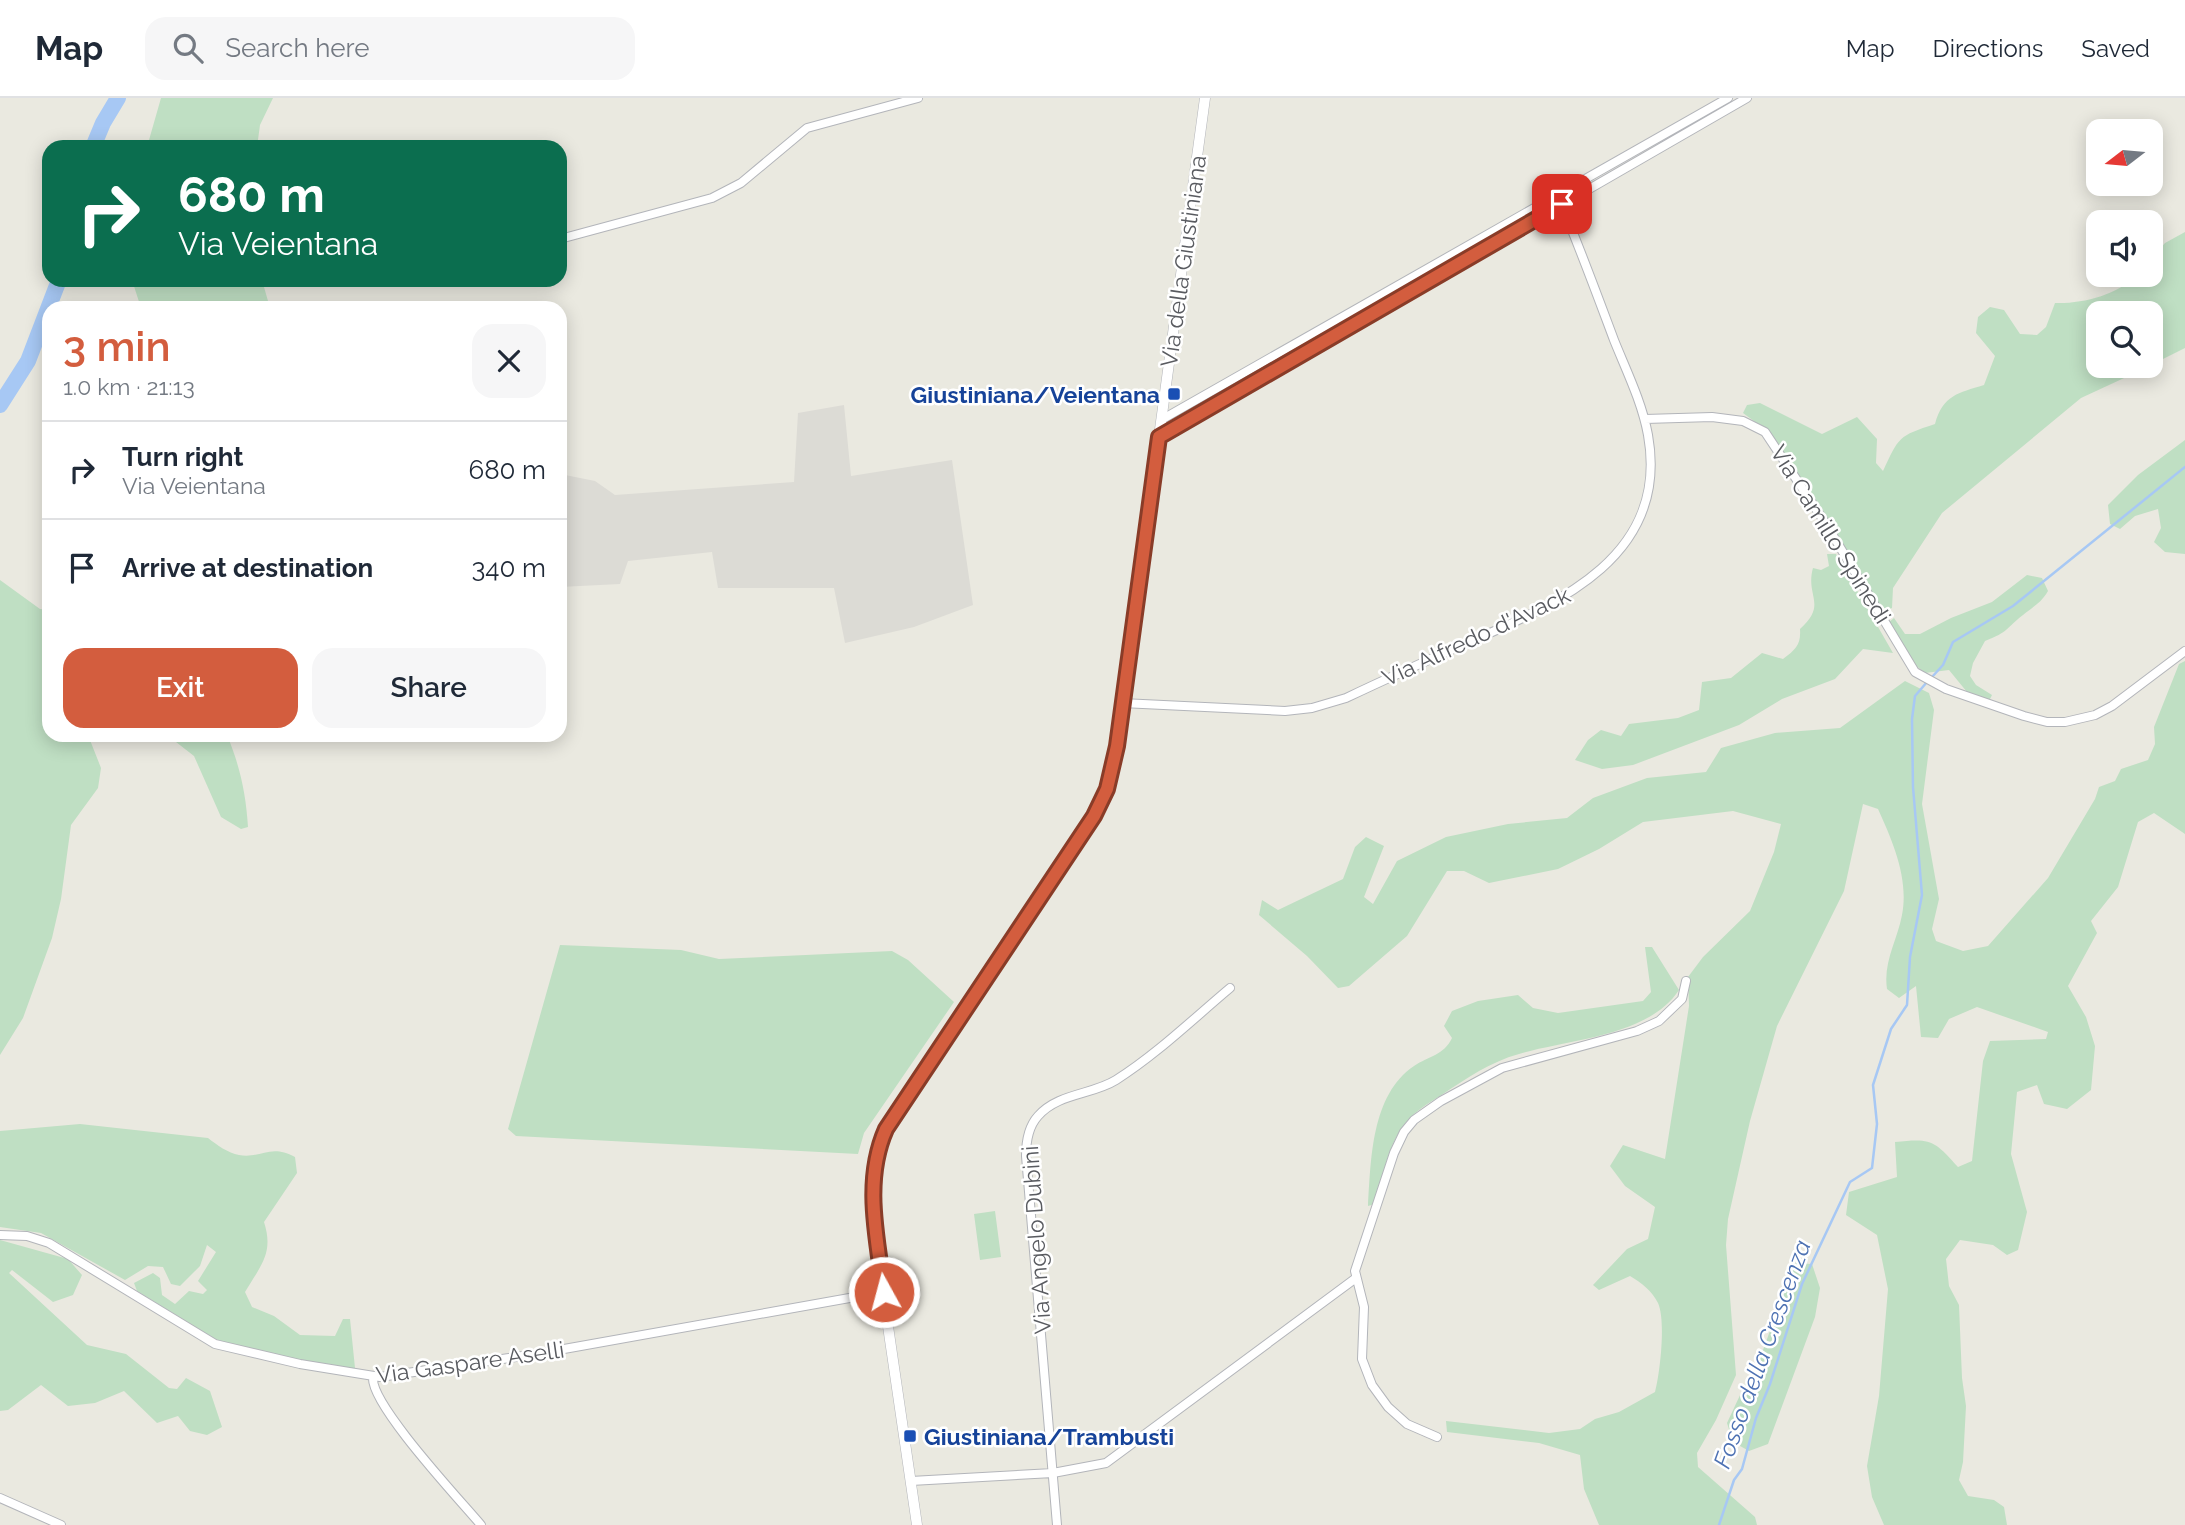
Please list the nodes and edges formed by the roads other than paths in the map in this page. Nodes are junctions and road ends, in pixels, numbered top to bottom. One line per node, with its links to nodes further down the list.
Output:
1 (918, 98): 6 (street)
2 (1205, 98): 8 (street, Via della Giustiniana)
3 (1728, 98): 5 (street)
4 (1747, 98): 5 (street)
5 (1560, 200): 7 (street, Via Alfredo d'Avack); 8 (street); 9 (street)
6 (567, 237)
7 (1644, 419): 10 (street, Via Camillo Spinedi); 11 (street, Via Alfredo d'Avack)
8 (1161, 420): 9 (street, Via della Giustiniana)
9 (1159, 437): 11 (street, Via della Giustiniana)
10 (2185, 651)
11 (1122, 703): 16 (street, Via della Giustiniana)
12 (1686, 981): 15 (street)
13 (1230, 988): 19 (street, Via Angelo Dubini)
14 (0, 1235): 17 (street, Via Gaspare Aselli)
15 (1356, 1278): 18 (street); 19 (street)
16 (884, 1292): 17 (street, Via Gaspare Aselli); 20 (street, Via della Giustiniana)
17 (373, 1378): 23 (street)
18 (1437, 1437)
19 (1053, 1473): 20 (street); 25 (street, Via Angelo Dubini)
20 (911, 1481): 24 (street, Via della Giustiniana)
21 (0, 1498): 22 (street)
22 (61, 1525)
23 (481, 1525)
24 (917, 1525)
25 (1057, 1525)

